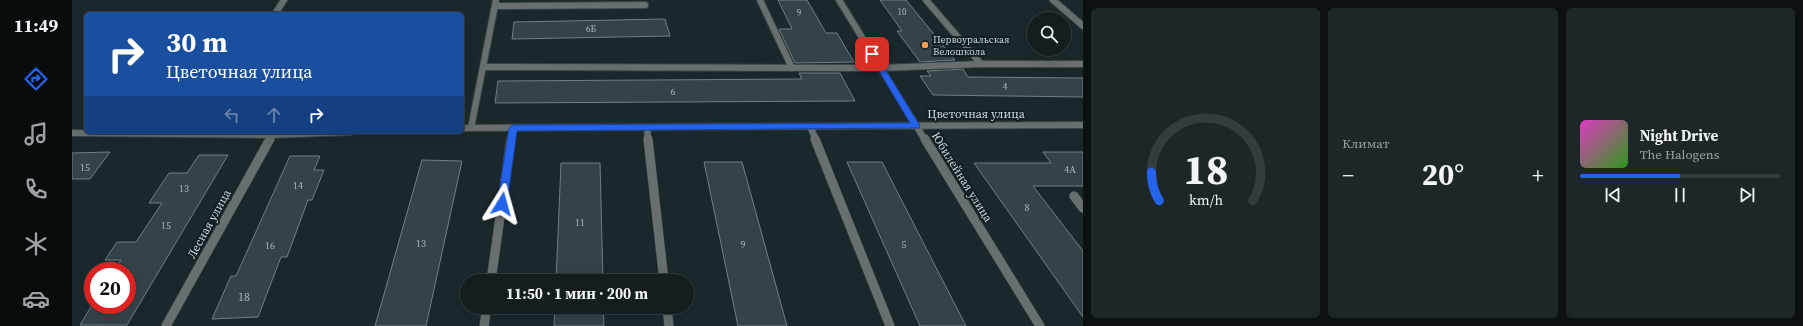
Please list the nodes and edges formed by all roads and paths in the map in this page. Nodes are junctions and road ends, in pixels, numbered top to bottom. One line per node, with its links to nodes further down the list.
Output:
1 (284, 0): 8 (street)
2 (760, 0): 13 (street)
3 (839, 0): 14 (street, Юбилейная улица)
4 (926, 0): 10 (street)
5 (1053, 0): 9 (street)
6 (496, 3): 7 (street); 12 (street)
7 (645, 5)
8 (276, 12)
9 (1083, 26)
10 (981, 64): 11 (street); 14 (street)
11 (1083, 64)
12 (483, 67): 13 (street); 20 (street)
13 (792, 68): 14 (street)
14 (881, 68): 17 (street, Юбилейная улица)
15 (1083, 125): 17 (street, Цветочная улица)
16 (810, 126): 17 (street, Цветочная улица); 18 (street, Цветочная улица); 36 (street)
17 (916, 126): 37 (street, Юбилейная улица)
18 (648, 127): 21 (street, Цветочная улица); 30 (street)
19 (464, 128): 20 (street, Цветочная улица)
20 (472, 128): 21 (street, Цветочная улица)
21 (513, 128): 29 (street)
22 (72, 133): 23 (street)
23 (84, 133)
24 (172, 134): 26 (street)
25 (298, 134): 26 (street)
26 (272, 135): 33 (street, Лесная улица)
27 (1074, 196): 28 (street)
28 (1083, 208)
29 (492, 274)
30 (663, 274)
31 (486, 314): 34 (street)
32 (668, 314): 35 (street)
33 (166, 326)
34 (484, 326)
35 (669, 326)
36 (890, 326)
37 (1040, 326)

